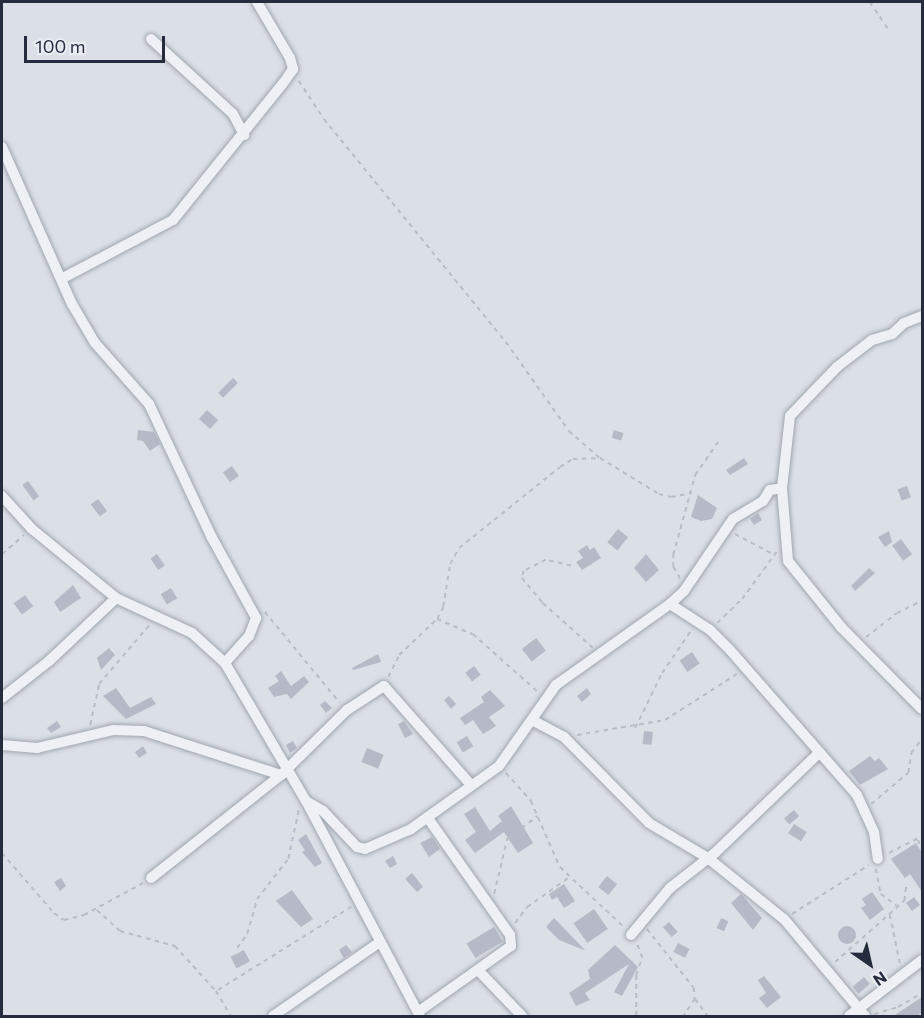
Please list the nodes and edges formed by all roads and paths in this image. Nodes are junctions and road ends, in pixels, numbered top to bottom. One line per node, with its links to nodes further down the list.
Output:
1 (257, 2): 5 (street)
2 (870, 2): 3 (path)
3 (891, 32)
4 (151, 39): 6 (street)
5 (293, 69): 6 (street); 11 (path)
6 (244, 135): 8 (street)
7 (2, 147): 8 (street)
8 (63, 278): 25 (street)
9 (922, 316): 12 (street)
10 (718, 442): 13 (path)
11 (600, 458): 13 (path); 27 (path)
12 (782, 488): 15 (street); 17 (street)
13 (692, 493): 21 (path)
14 (2, 496): 16 (street)
15 (727, 528): 19 (path); 21 (street)
16 (32, 529): 18 (path); 22 (street)
17 (784, 538): 19 (path); 30 (street)
18 (2, 554)
19 (774, 555): 29 (path)
20 (571, 566): 31 (path)
21 (684, 591): 24 (street)
22 (116, 598): 26 (street); 35 (street)
23 (922, 601): 30 (path)
24 (670, 604): 28 (street); 31 (street)
25 (251, 608): 32 (street); 38 (path)
26 (153, 616): 32 (street); 41 (path)
27 (437, 619): 34 (path); 36 (path)
28 (698, 621): 29 (street); 40 (path)
29 (710, 630): 33 (street)
30 (858, 643): 37 (street)
31 (598, 652): 36 (street)
32 (225, 663): 47 (street)
33 (744, 668): 40 (path); 45 (street)
34 (384, 686): 38 (street); 48 (street)
35 (2, 698)
36 (545, 699): 39 (street)
37 (922, 709)
38 (347, 710): 47 (street)
39 (532, 720): 42 (street); 46 (street)
40 (635, 728): 42 (path)
41 (88, 737): 44 (street); 47 (street)
42 (564, 737): 57 (street)
43 (922, 739): 50 (path)
44 (2, 745)
45 (819, 753): 50 (street); 57 (street)
46 (499, 766): 48 (street); 51 (path)
47 (284, 772): 49 (street); 59 (street)
48 (470, 784): 52 (street)
49 (306, 801): 52 (street); 62 (street); 72 (path)
50 (866, 809): 58 (street)
51 (538, 816): 60 (path); 63 (path)
52 (427, 817): 63 (street)
53 (922, 836): 54 (path)
54 (917, 839): 55 (path); 58 (path)
55 (922, 849)
56 (2, 853): 65 (path)
57 (708, 858): 67 (street); 68 (street)
58 (878, 859): 64 (path); 67 (path)
59 (151, 878): 65 (path)
60 (568, 878): 69 (path); 70 (path)
61 (906, 886): 64 (path)
62 (356, 903): 71 (street); 77 (path)
63 (490, 906): 70 (street)
64 (898, 906): 66 (path)
65 (96, 908): 77 (path)
66 (890, 913): 74 (path); 76 (path)
67 (784, 919): 74 (street)
68 (640, 922): 69 (street); 79 (path)
69 (631, 935): 85 (path)
70 (511, 938): 75 (street)
71 (380, 942): 81 (street); 83 (street)
72 (237, 948)
73 (922, 960): 76 (street)
74 (827, 969): 80 (street)
75 (478, 970): 81 (street); 84 (street)
76 (896, 981): 80 (street)
77 (216, 991): 82 (path)
78 (922, 993): 80 (path)
79 (695, 999): 86 (path); 87 (path)
80 (863, 1014): 88 (street)
81 (419, 1015)
82 (231, 1017)
83 (273, 1017)
84 (522, 1017)
85 (636, 1017)
86 (684, 1017)
87 (708, 1017)
88 (849, 1017)

